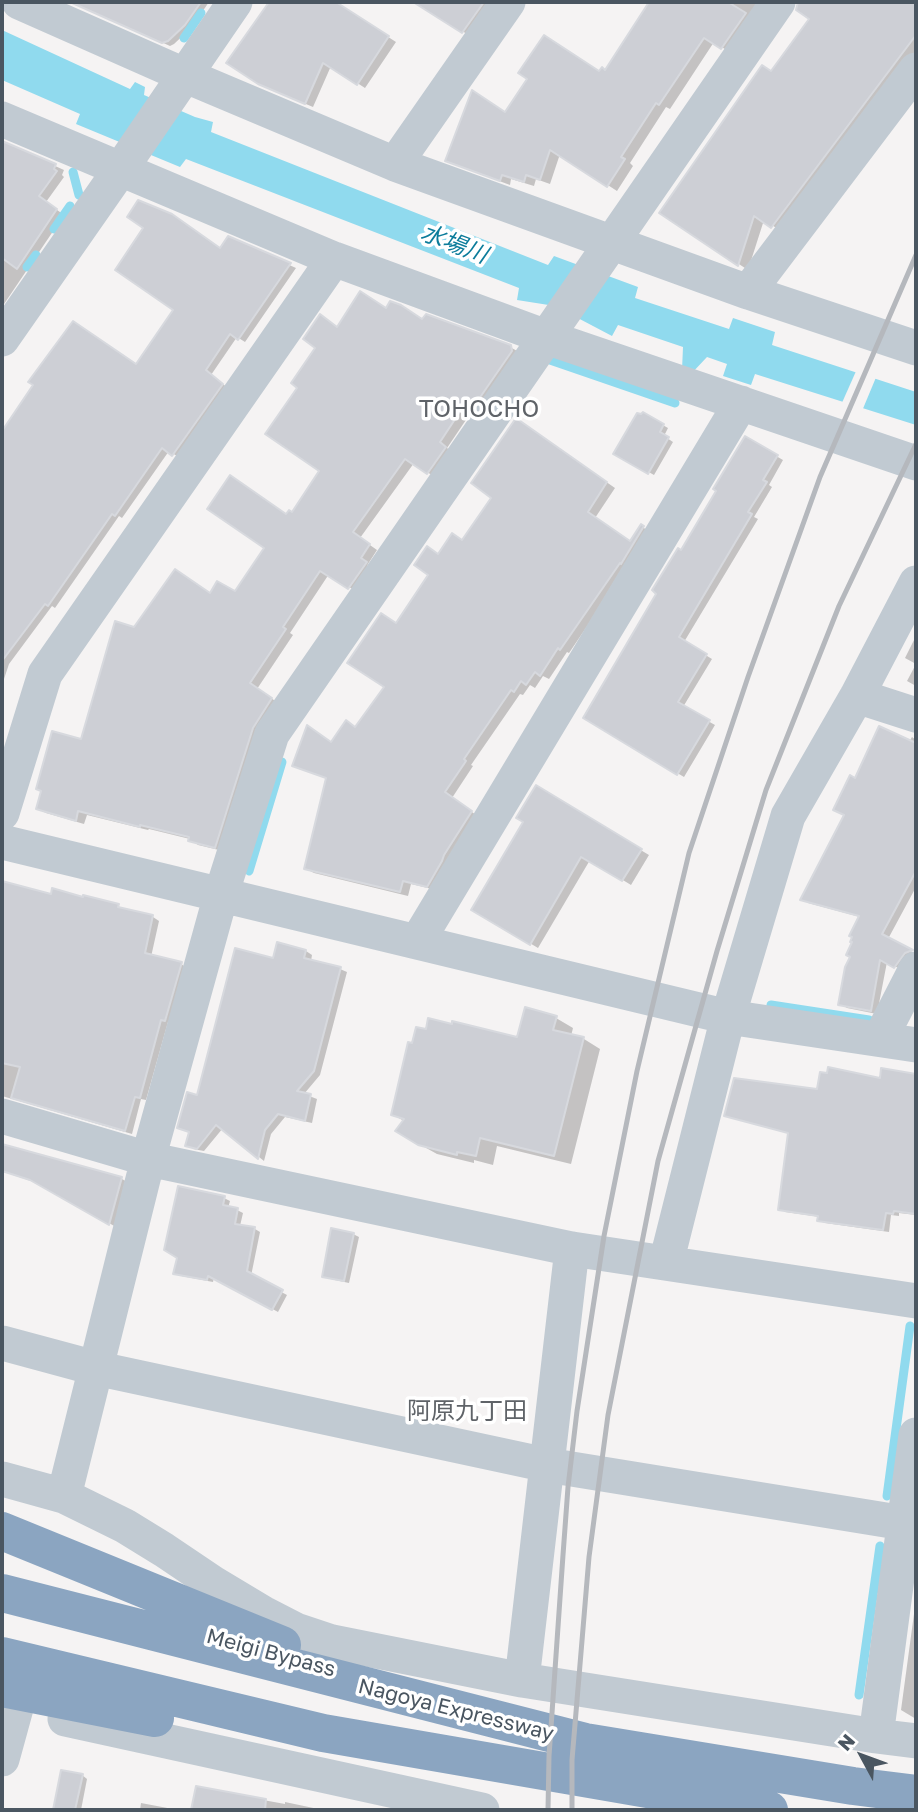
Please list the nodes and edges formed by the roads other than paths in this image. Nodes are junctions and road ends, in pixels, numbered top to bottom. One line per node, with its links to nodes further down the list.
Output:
1 (19, 2): 6 (street)
2 (234, 2): 6 (street)
3 (508, 2): 9 (street)
4 (778, 2): 10 (street)
5 (916, 70): 12 (street)
6 (178, 84): 8 (street); 9 (street)
7 (2, 120): 8 (street)
8 (124, 164): 11 (street); 14 (street)
9 (395, 164): 10 (street)
10 (605, 251): 12 (street); 13 (street)
11 (334, 259): 13 (street); 21 (street)
12 (748, 292): 15 (street)
13 (551, 329): 16 (street); 23 (street)
14 (2, 339)
15 (916, 348)
16 (741, 403): 17 (street); 24 (street)
17 (916, 463)
18 (916, 583): 19 (street)
19 (858, 696): 20 (street); 26 (street)
20 (916, 715)
21 (2, 813)
22 (2, 842): 23 (street)
23 (221, 895): 24 (street); 30 (street)
24 (417, 942): 26 (street)
25 (916, 969): 27 (street)
26 (728, 1017): 27 (street); 32 (street)
27 (880, 1039): 28 (street)
28 (916, 1045)
29 (2, 1116): 30 (street)
30 (148, 1159): 31 (street); 35 (street)
31 (572, 1249): 32 (street); 37 (street)
32 (666, 1263): 33 (street)
33 (916, 1301)
34 (2, 1343): 35 (street)
35 (95, 1368): 37 (street); 39 (street)
36 (916, 1435): 40 (street)
37 (547, 1465): 40 (street); 47 (street)
38 (2, 1479): 39 (street)
39 (64, 1496): 45 (street)
40 (911, 1524): 52 (street)
41 (2, 1531): 48 (highway)
42 (2, 1580): 46 (highway, Meigi Bypass)
43 (2, 1593): 48 (highway, Nagoya Expressway)
44 (2, 1654): 51 (highway, Nagoya Expressway); 55 (highway)
45 (398, 1655): 46 (street); 47 (street); 50 (street)
46 (284, 1658): 50 (highway, Meigi Bypass)
47 (522, 1680): 52 (street)
48 (416, 1700): 58 (highway, Nagoya Expressway)
49 (7, 1701): 51 (highway); 54 (street); 57 (street)
50 (488, 1708): 56 (highway, Meigi Bypass)
51 (323, 1733): 61 (highway, Nagoya Expressway)
52 (876, 1736): 53 (street)
53 (916, 1741)
54 (2, 1759)
55 (447, 1772): 57 (street); 60 (highway)
56 (916, 1777)
57 (361, 1785): 59 (street)
58 (916, 1794)
59 (482, 1810)
60 (714, 1810)
61 (769, 1810)

